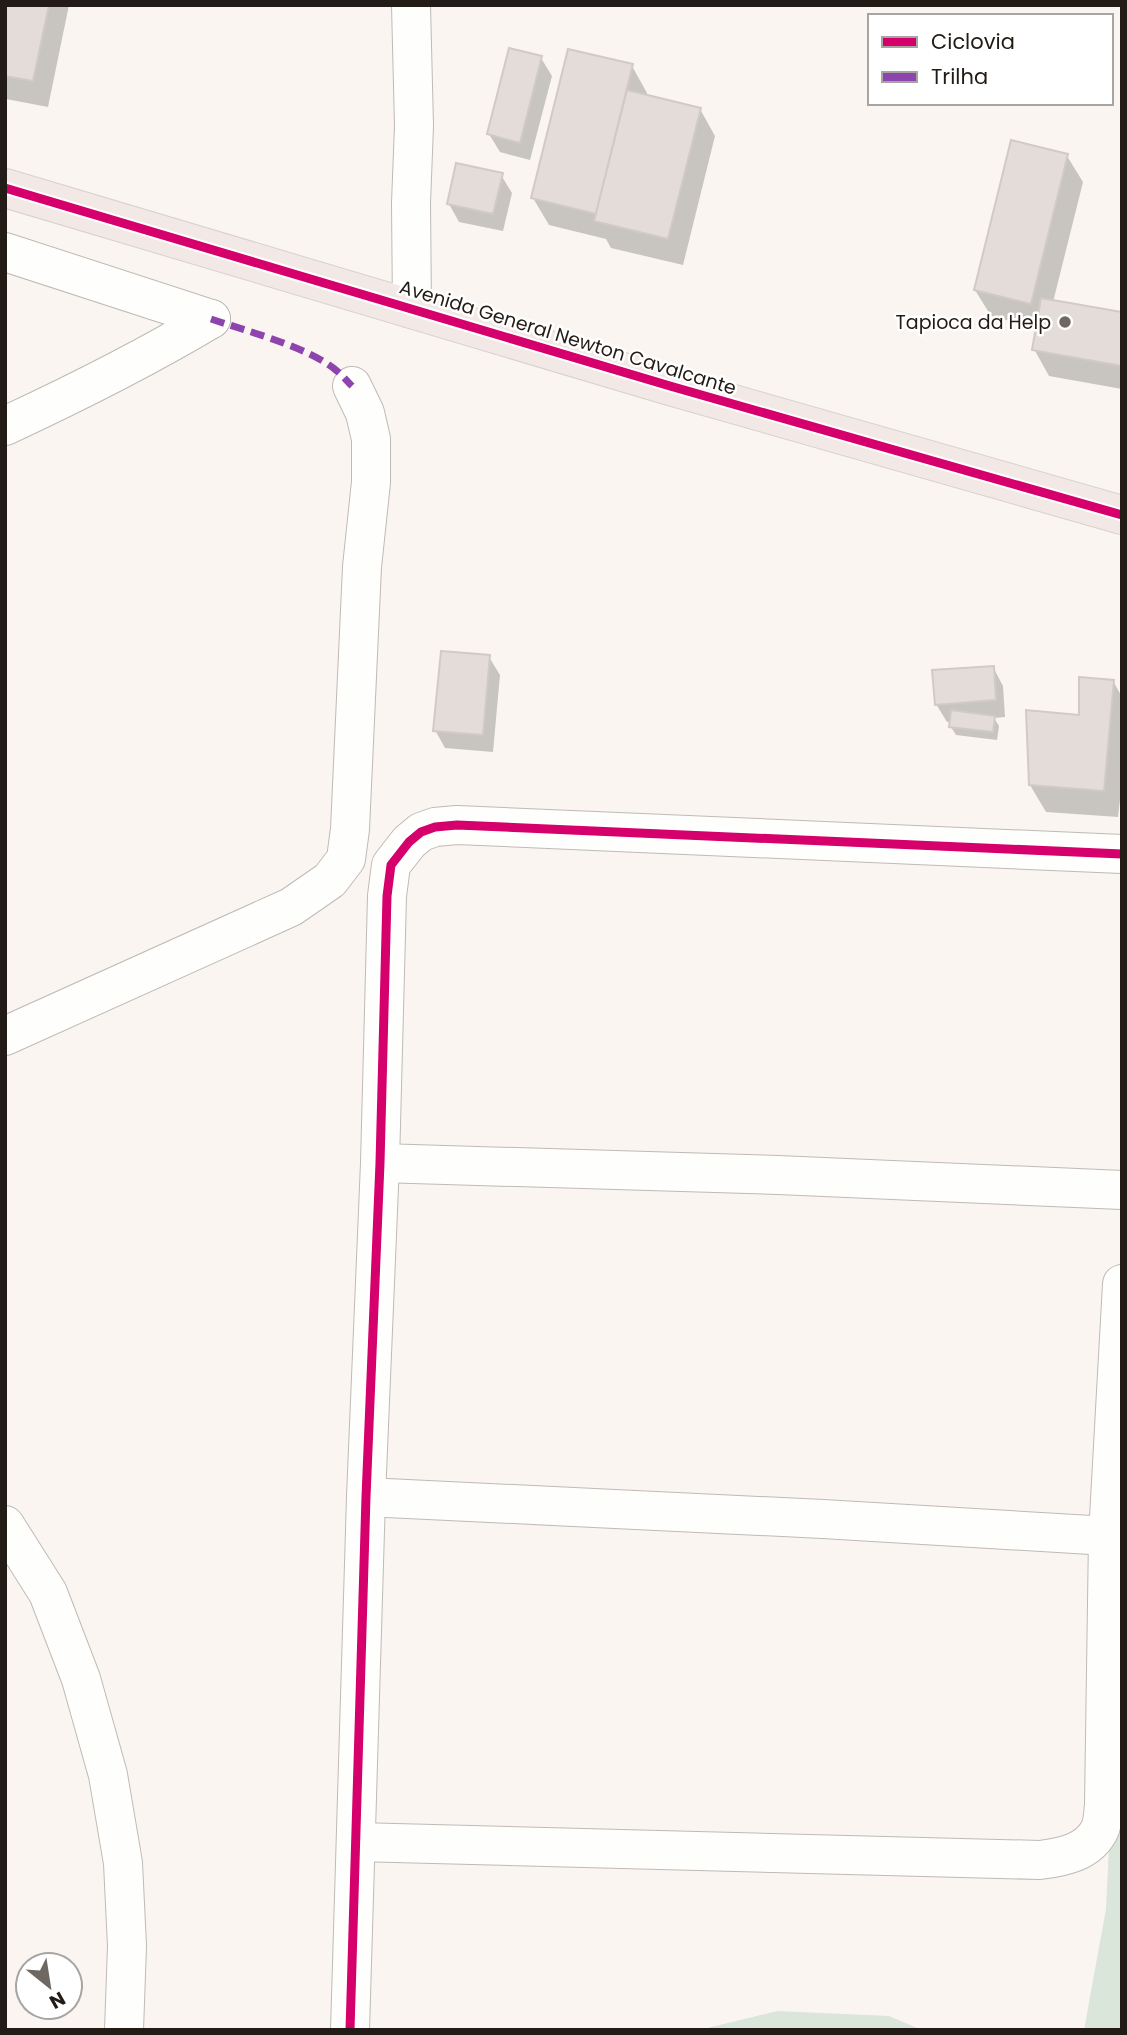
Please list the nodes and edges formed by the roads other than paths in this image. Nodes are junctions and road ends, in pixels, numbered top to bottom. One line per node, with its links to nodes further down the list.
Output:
1 (411, 5): 4 (street)
2 (5, 188): 4 (main road, Avenida General Newton Cavalcante)
3 (5, 252): 6 (street)
4 (412, 309): 7 (main road, Avenida General Newton Cavalcante)
5 (352, 386): 9 (street)
6 (5, 426)
7 (1122, 516)
8 (1122, 854): 10 (street)
9 (5, 1036)
10 (380, 1163): 11 (street); 13 (street)
11 (1122, 1190)
12 (1122, 1284): 15 (street)
13 (366, 1497): 15 (street); 16 (street)
14 (5, 1525): 17 (street)
15 (1108, 1536): 16 (street)
16 (356, 1842): 18 (street)
17 (124, 2030)
18 (351, 2030)

